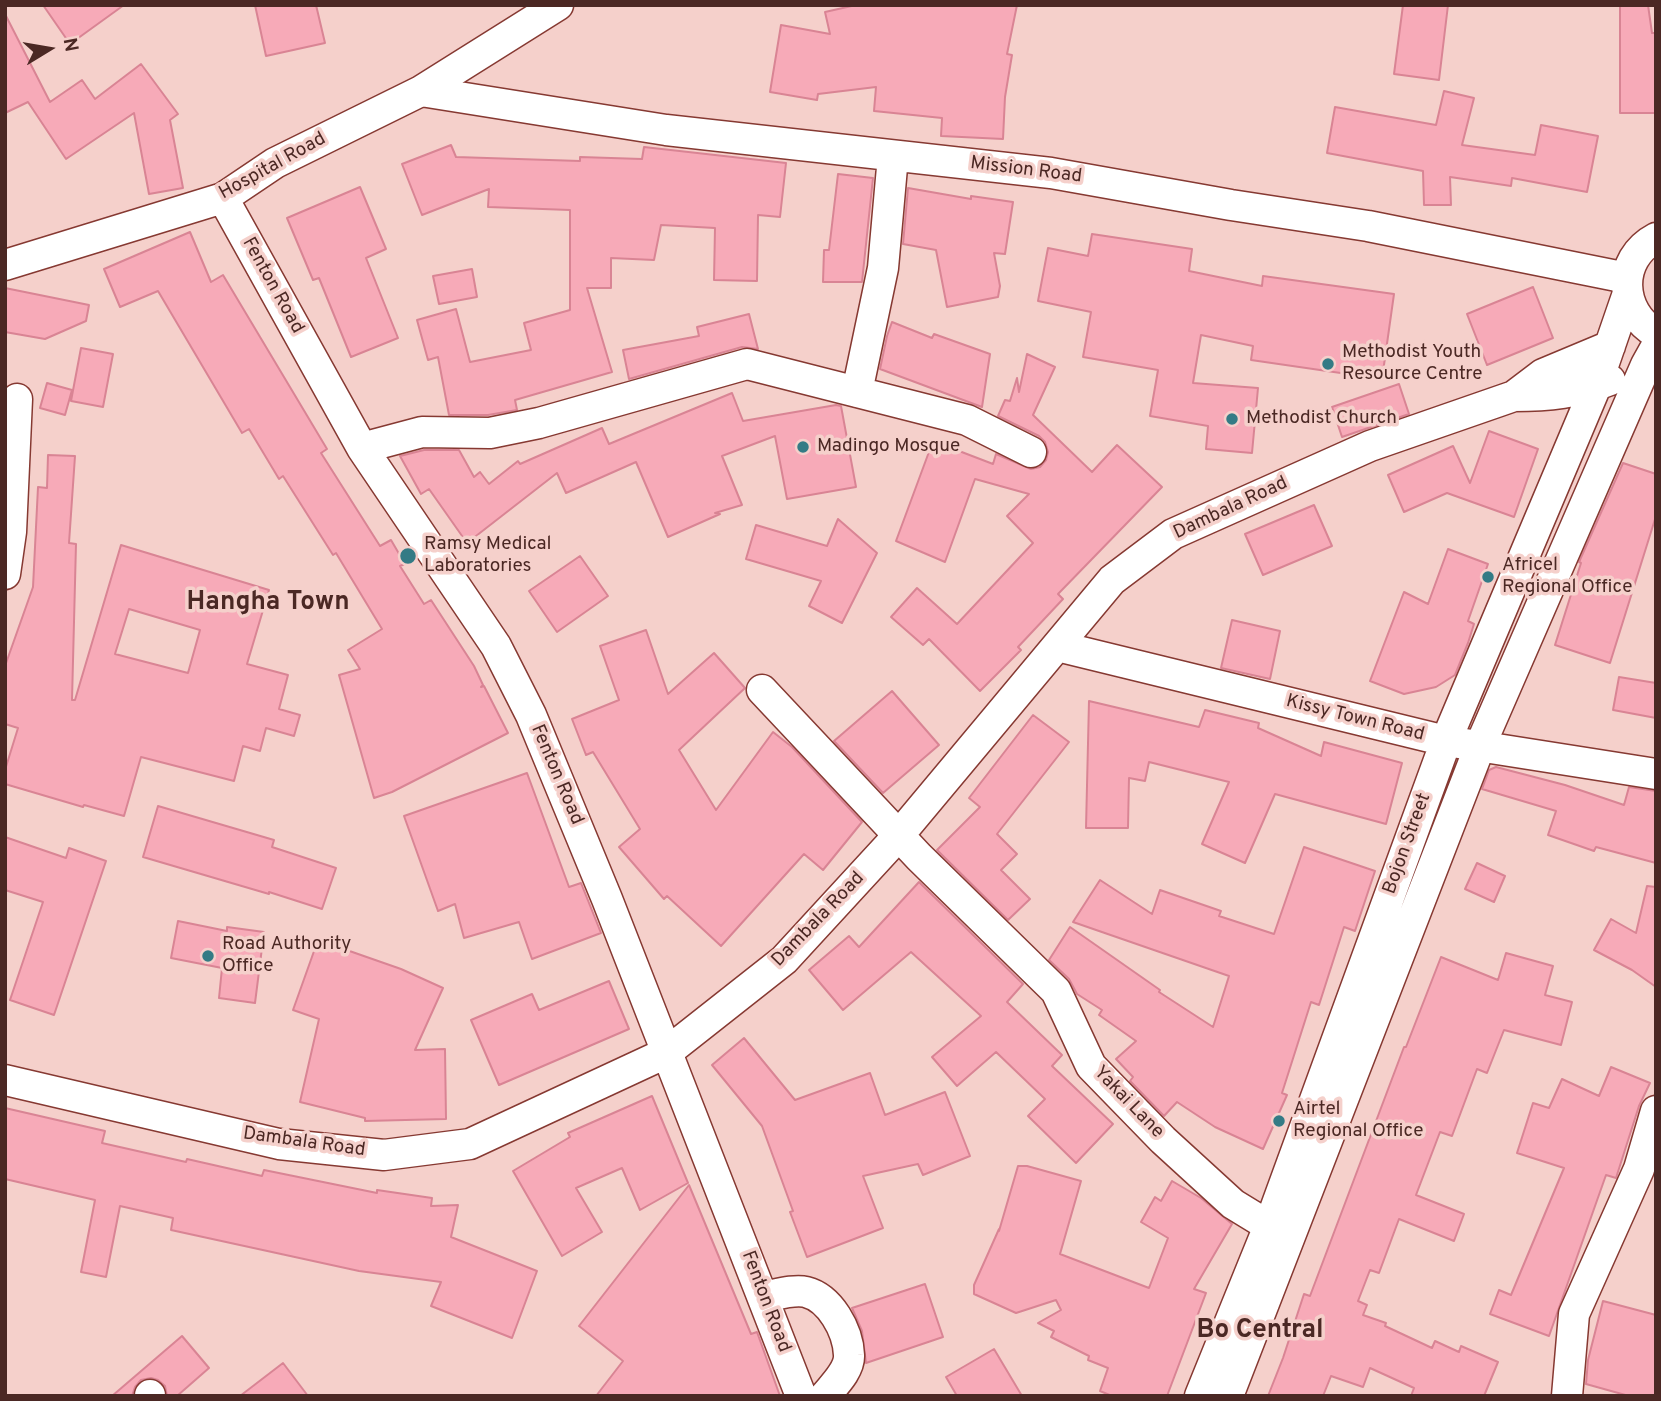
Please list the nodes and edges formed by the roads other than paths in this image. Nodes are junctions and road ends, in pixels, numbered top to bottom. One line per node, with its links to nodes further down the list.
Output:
1 (558, 5): 2 (street, Hospital Road)
2 (421, 90): 3 (street, Mission Road); 4 (street, Hospital Road)
3 (893, 156): 7 (street, Mission Road); 12 (street)
4 (223, 198): 6 (street, Hospital Road); 15 (street, Fenton Road)
5 (1656, 238): 7 (street, Bojon Street)
6 (5, 265)
7 (1627, 287): 8 (street); 9 (street, Bojon Street)
8 (1656, 333)
9 (1610, 346): 11 (street, Bojon Street); 13 (street, Dambala Road)
10 (1651, 356): 11 (street, Dambala Road); 21 (street, Bojon Street)
11 (1596, 386): 13 (street, Dambala Road); 20 (street, Bojon Street)
12 (857, 392): 15 (street); 16 (street)
13 (1514, 396): 18 (street, Dambala Road)
14 (17, 399): 17 (street)
15 (362, 448): 24 (street, Fenton Road)
16 (1031, 452)
17 (5, 574)
18 (1057, 646): 20 (street, Kissy Town Road); 23 (street, Dambala Road)
19 (762, 690): 23 (street, Yakai Lane)
20 (1446, 741): 21 (street, Kissy Town Road); 27 (street, Bojon Street)
21 (1480, 746): 22 (street, Kissy Town Road); 32 (street, Bojon Street)
22 (1656, 774)
23 (899, 835): 24 (street, Dambala Road); 27 (street, Yakai Lane)
24 (666, 1052): 25 (street, Dambala Road); 28 (street, Fenton Road)
25 (5, 1080)
26 (1656, 1111): 33 (street)
27 (1269, 1226): 31 (street, Bojon Street)
28 (763, 1297): 29 (street, Fenton Road); 30 (street)
29 (801, 1396)
30 (825, 1396)
31 (1200, 1396)
32 (1228, 1396)
33 (1567, 1396)

